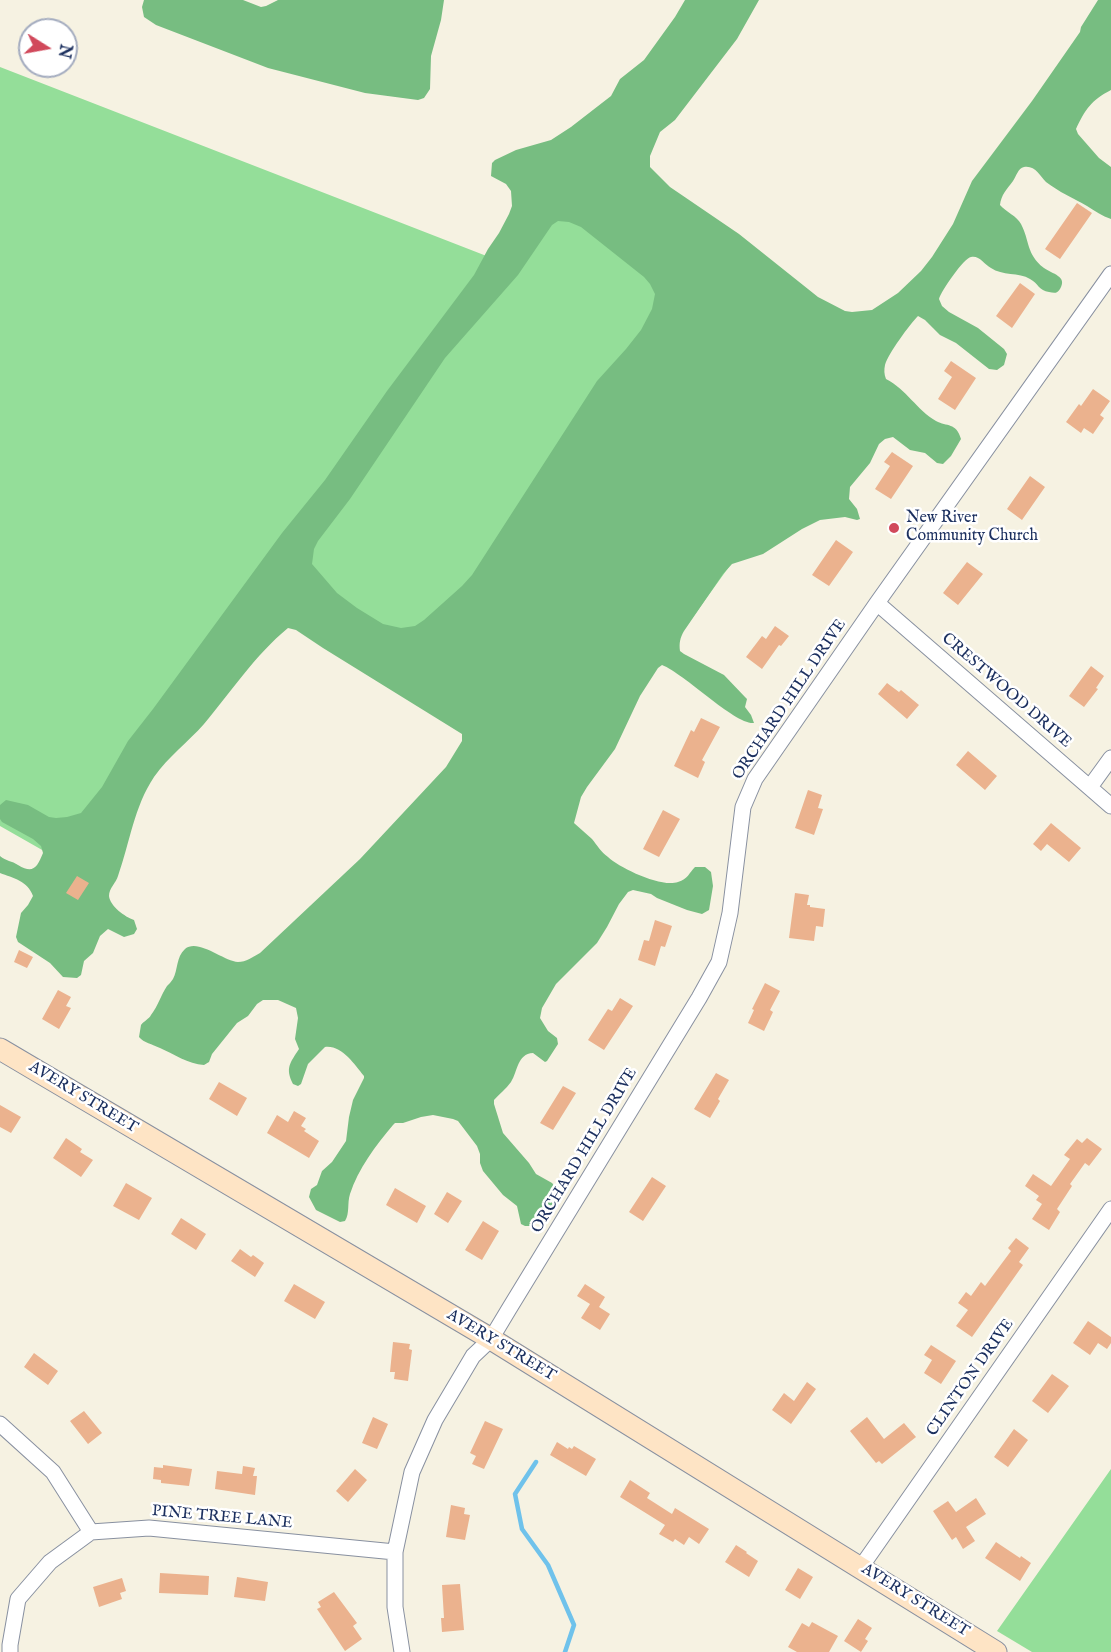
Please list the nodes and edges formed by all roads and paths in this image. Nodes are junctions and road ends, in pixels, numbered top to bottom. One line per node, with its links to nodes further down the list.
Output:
1 (1111, 274): 2 (street, ORCHARD HILL DRIVE)
2 (877, 603): 4 (street, CRESTWOOD DRIVE); 8 (street, ORCHARD HILL DRIVE)
3 (1111, 758): 4 (street)
4 (1090, 787): 5 (street, CRESTWOOD DRIVE)
5 (1111, 806)
6 (0, 1049): 8 (main road, AVERY STREET)
7 (1111, 1209): 12 (street, CLINTON DRIVE)
8 (490, 1339): 11 (street, ORCHARD HILL DRIVE); 12 (main road, AVERY STREET)
9 (0, 1424): 10 (street)
10 (91, 1532): 11 (street, PINE TREE LANE); 13 (street)
11 (395, 1552): 14 (street, ORCHARD HILL DRIVE)
12 (861, 1567): 15 (main road, AVERY STREET)
13 (10, 1652)
14 (402, 1652)
15 (996, 1652)

